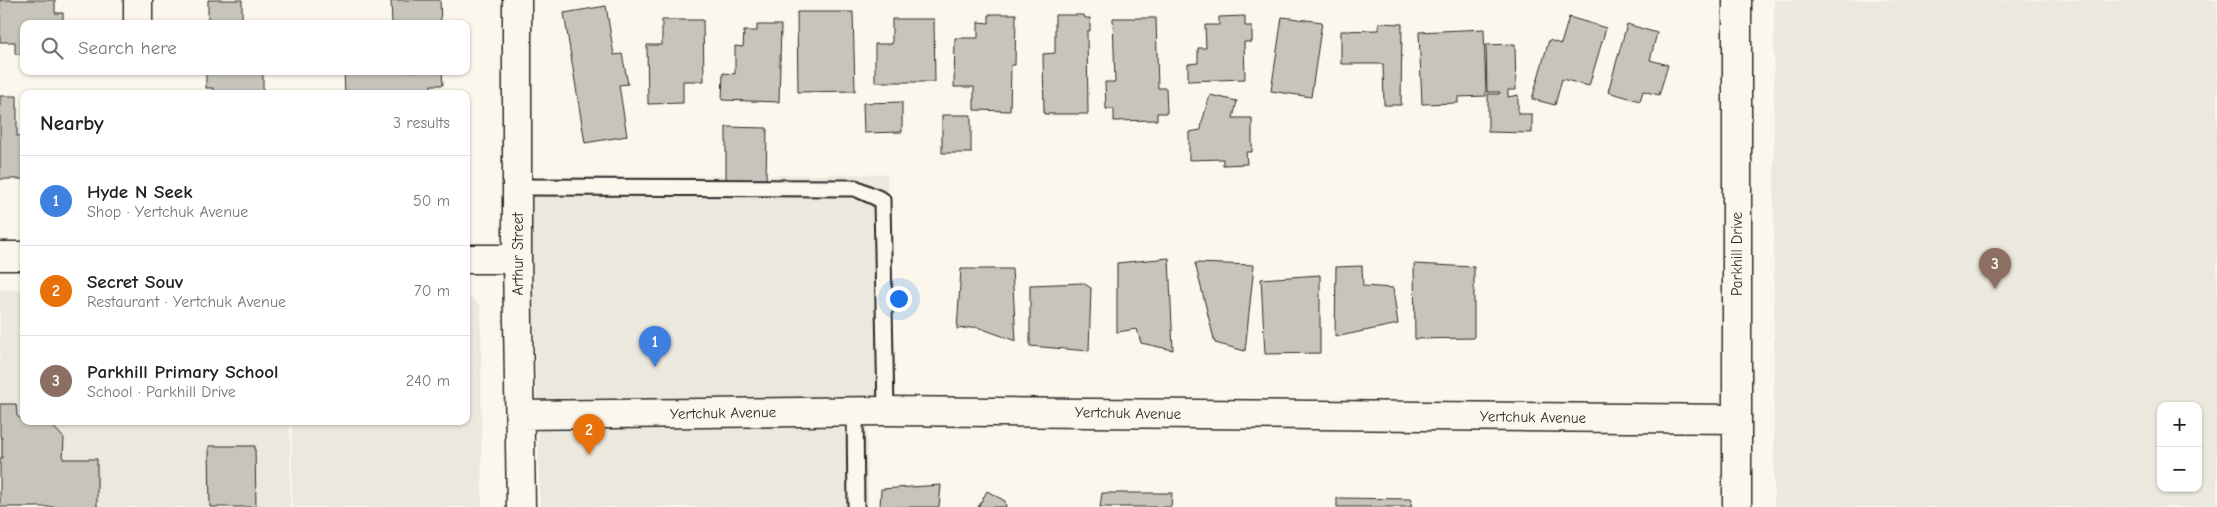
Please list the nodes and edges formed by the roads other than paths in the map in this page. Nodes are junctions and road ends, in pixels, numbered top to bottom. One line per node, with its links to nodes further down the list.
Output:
1 (138, 0): 4 (street)
2 (517, 0): 5 (street, Arthur Street)
3 (1737, 0): 13 (street, Parkhill Drive)
4 (138, 20)
5 (517, 187): 9 (street, Arthur Street); 10 (lane)
6 (0, 256): 7 (street)
7 (20, 256)
8 (470, 259): 9 (street)
9 (517, 259): 12 (street, Arthur Street)
10 (886, 411): 11 (street, Yertchuk Avenue); 13 (street, Yertchuk Avenue)
11 (855, 412): 12 (street, Yertchuk Avenue); 15 (lane)
12 (520, 415): 14 (street, Arthur Street)
13 (1736, 419): 16 (street, Parkhill Drive)
14 (521, 507)
15 (856, 507)
16 (1737, 507)

